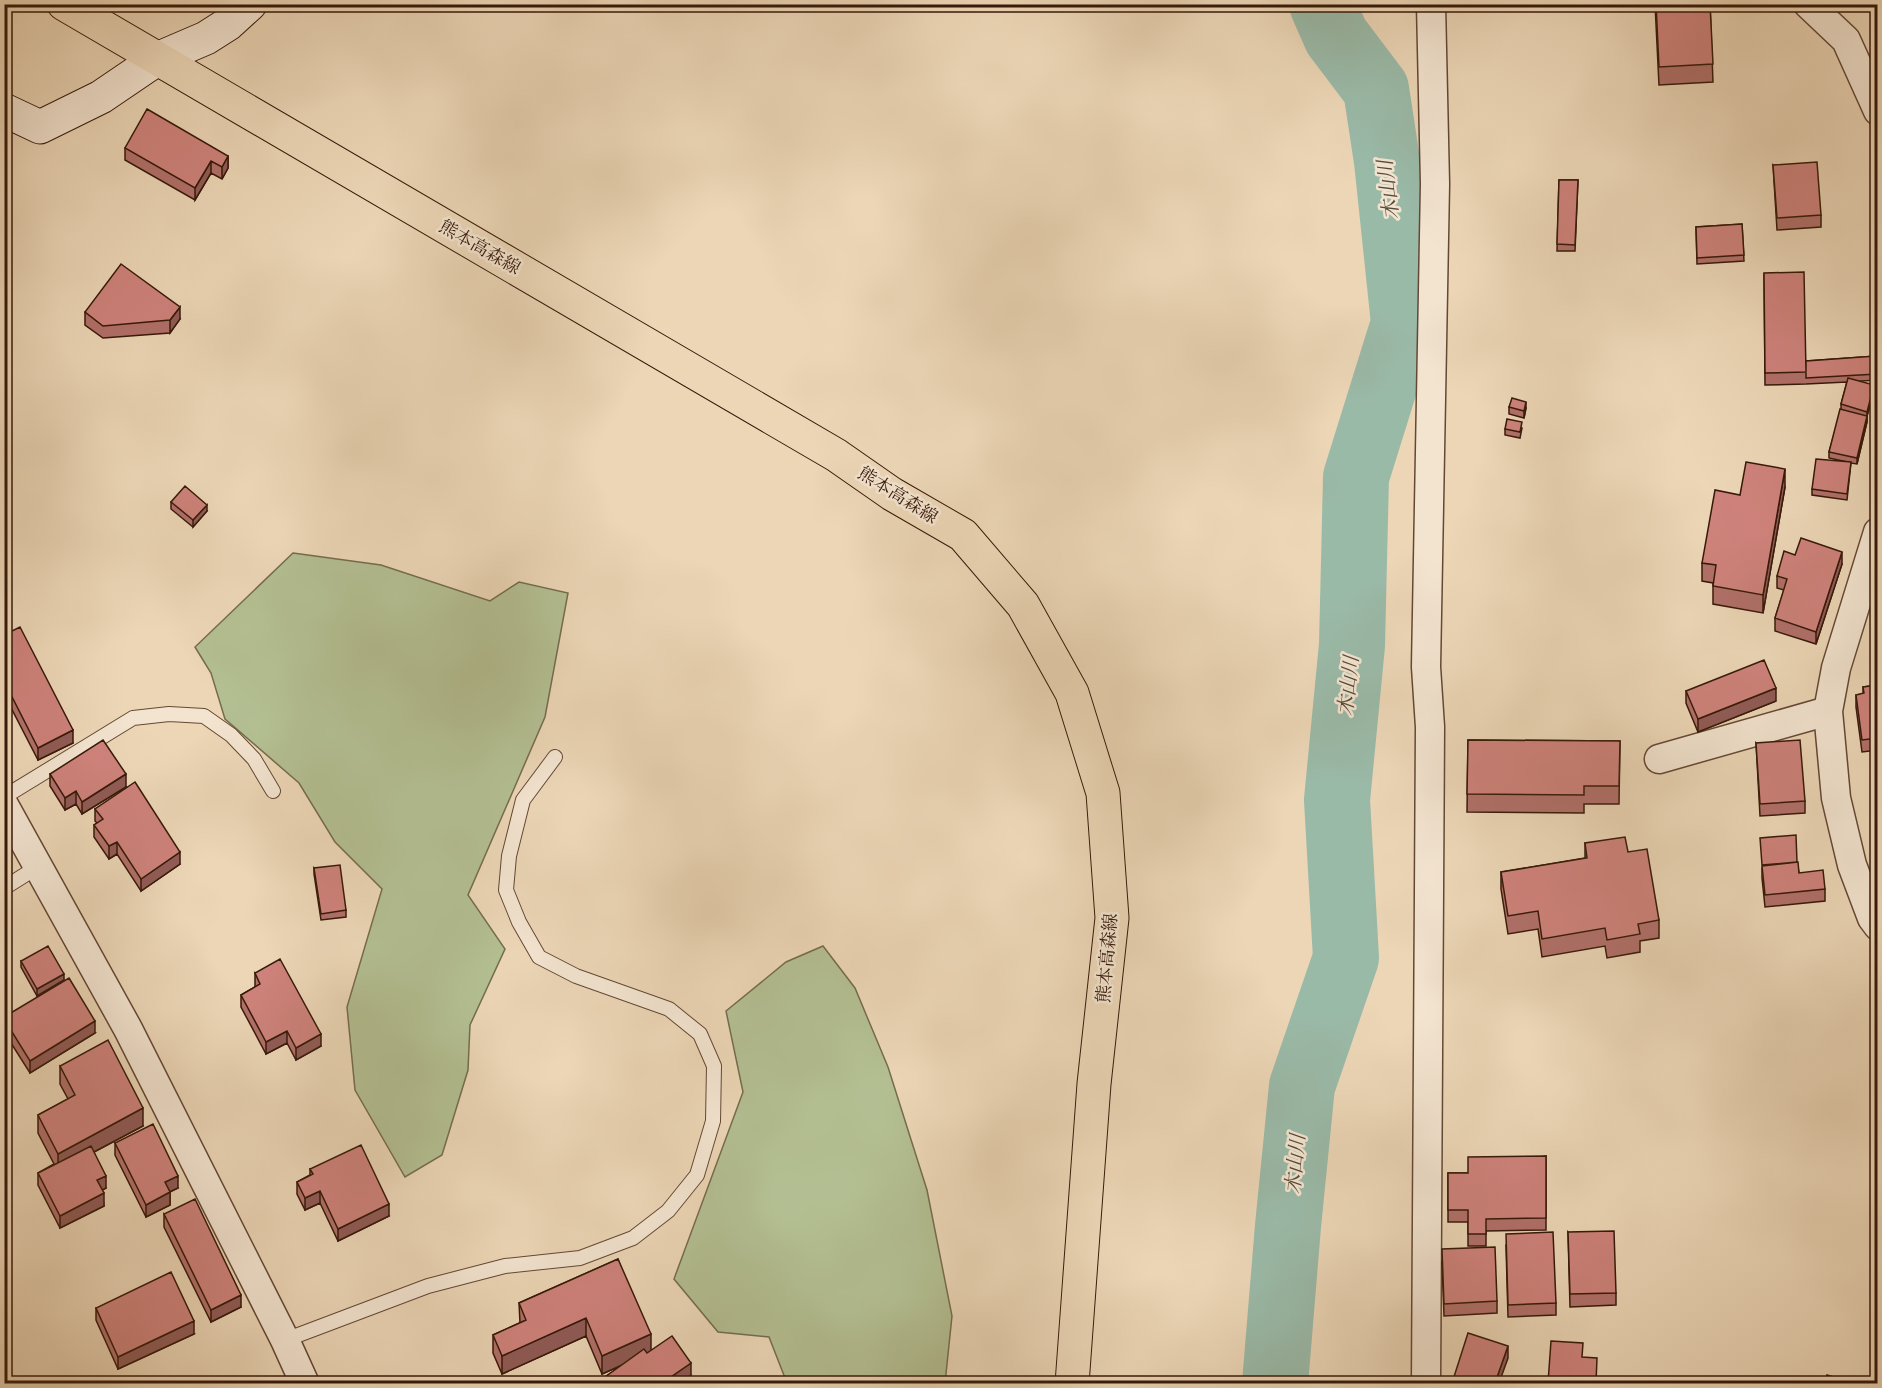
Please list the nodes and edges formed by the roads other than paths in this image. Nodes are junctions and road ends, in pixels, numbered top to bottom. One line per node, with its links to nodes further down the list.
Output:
1 (64, 4): 5 (main road, 熊本高森線)
2 (250, 4): 5 (street)
3 (1431, 4): 21 (street)
4 (1808, 4): 7 (street)
5 (158, 59): 6 (street); 20 (main road, 熊本高森線)
6 (4, 110)
7 (1878, 111)
8 (1878, 532): 9 (street)
9 (1828, 711): 11 (street); 17 (street)
10 (555, 757): 18 (lane)
11 (1659, 759)
12 (273, 791): 13 (lane)
13 (4, 797)
14 (4, 805): 15 (street)
15 (39, 866): 16 (lane); 18 (street)
16 (4, 888)
17 (1878, 926)
18 (285, 1340): 19 (street)
19 (305, 1383)
20 (1072, 1383)
21 (1426, 1383)

